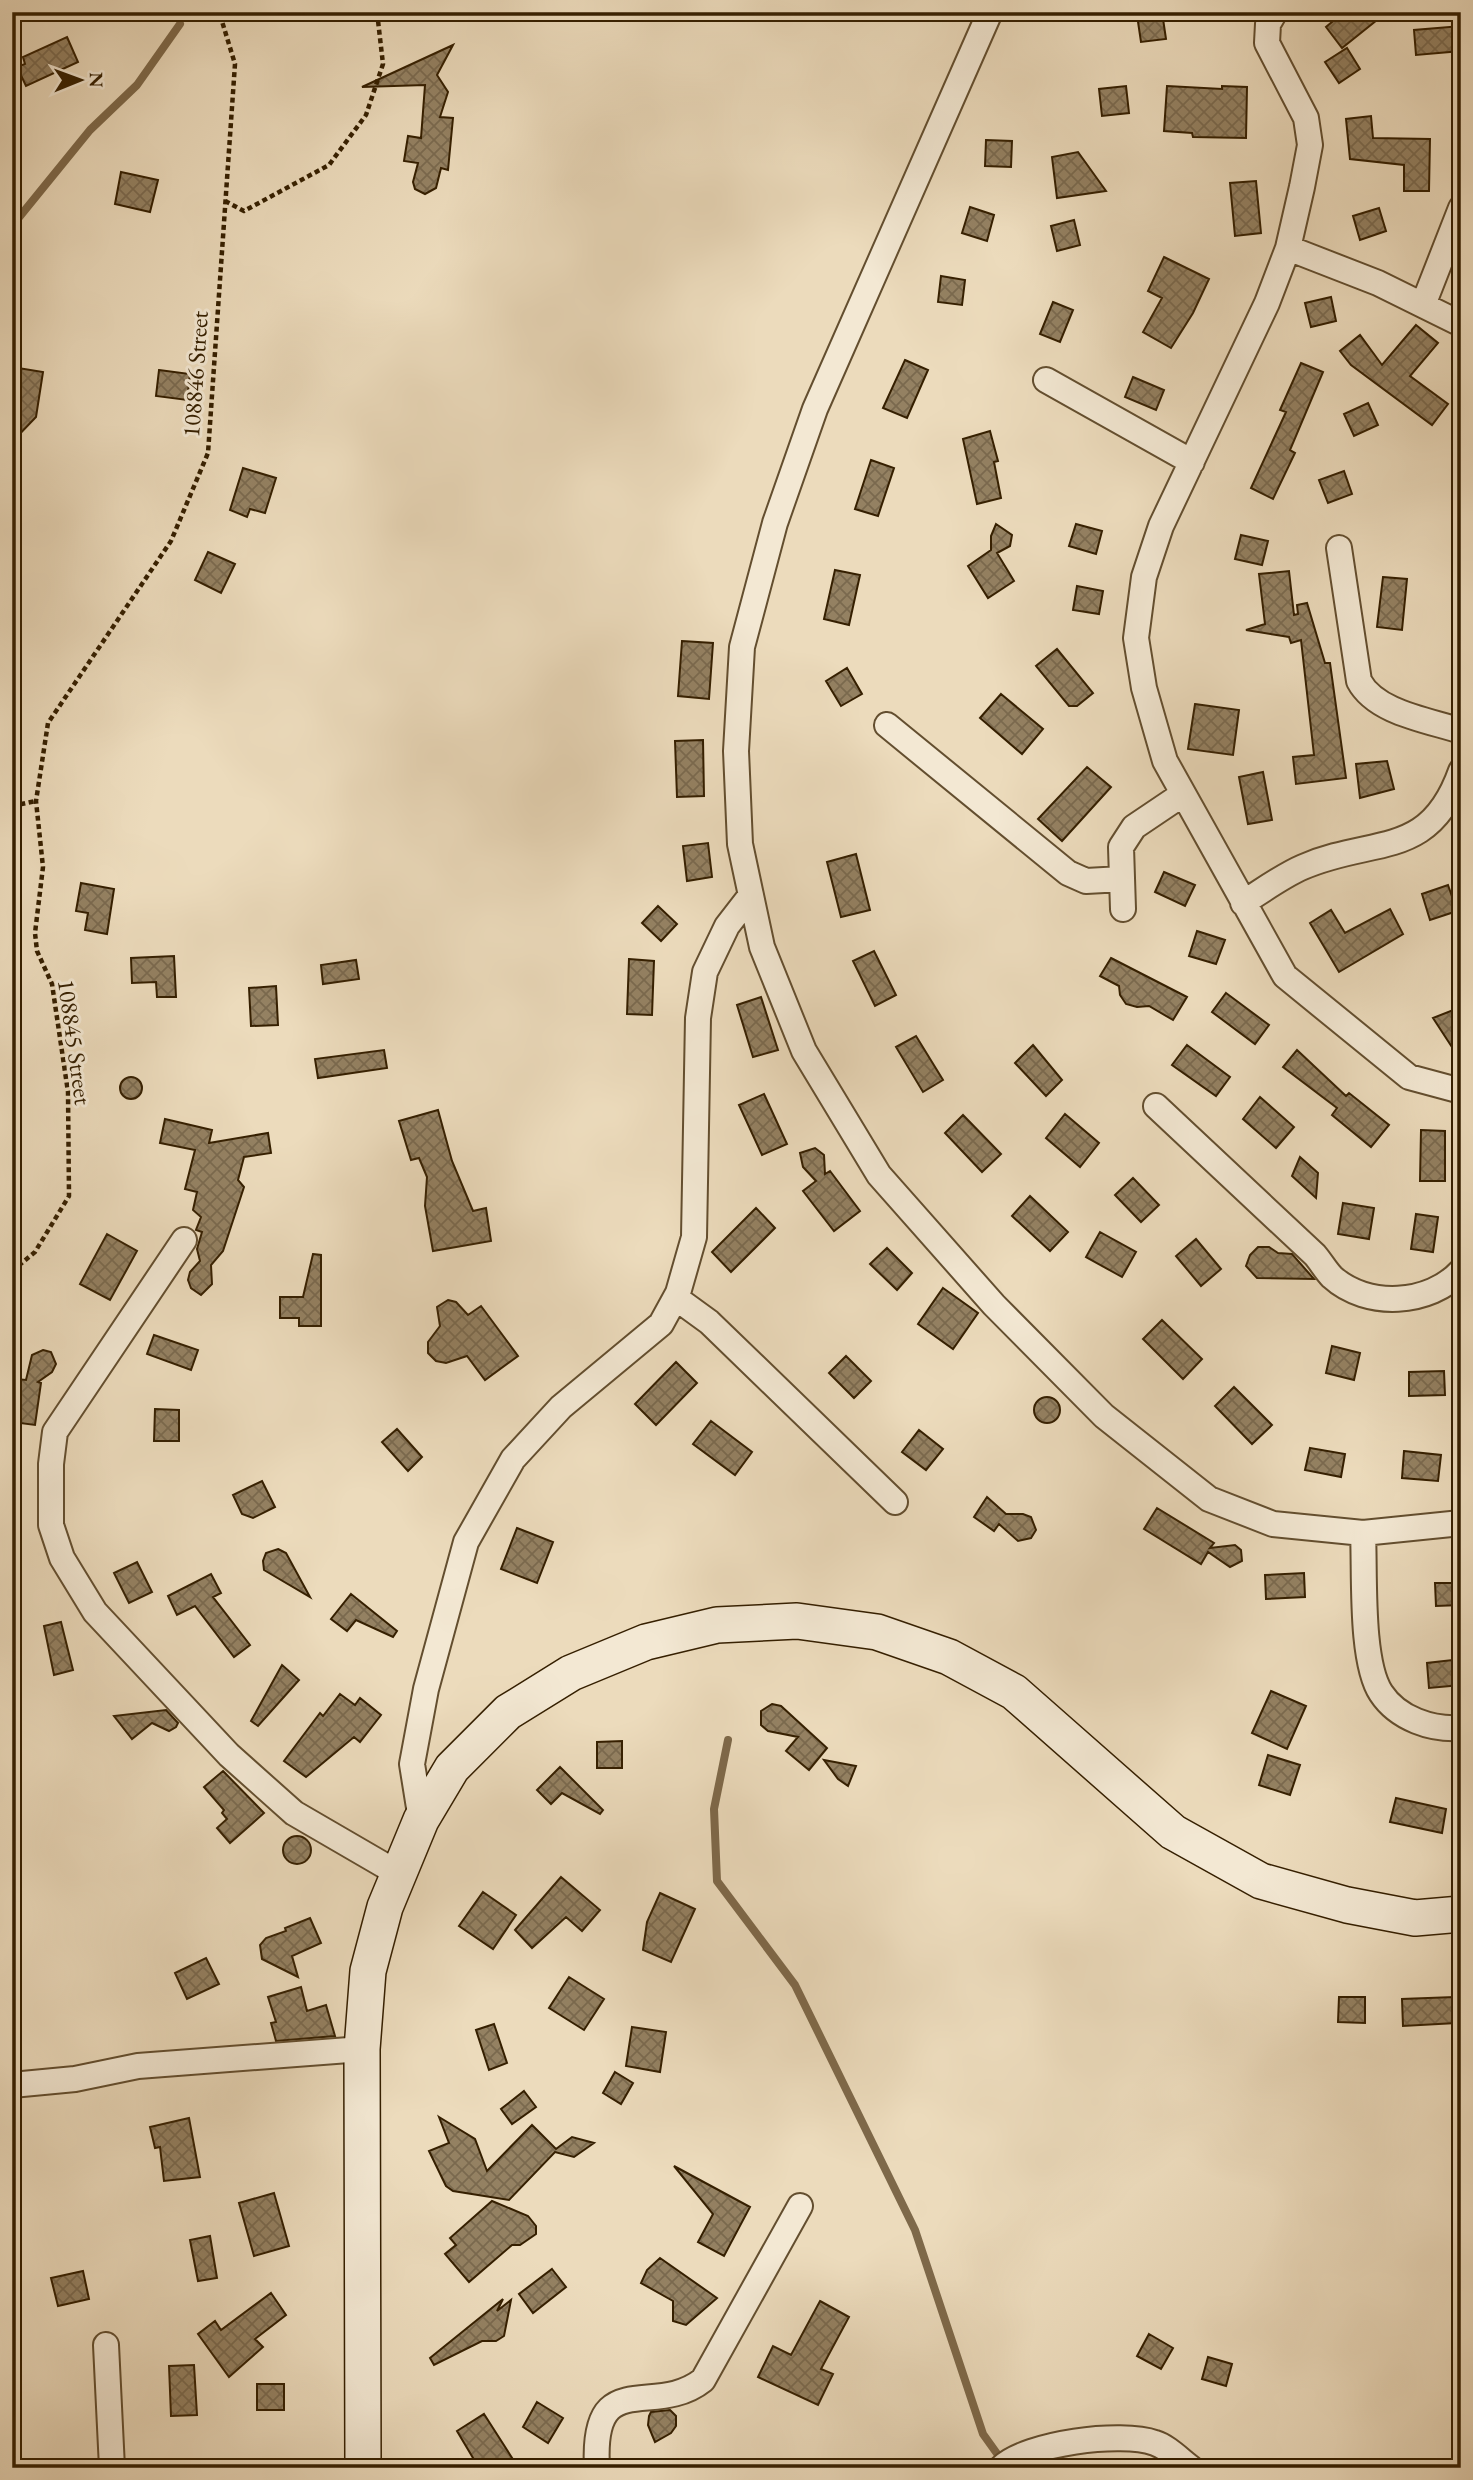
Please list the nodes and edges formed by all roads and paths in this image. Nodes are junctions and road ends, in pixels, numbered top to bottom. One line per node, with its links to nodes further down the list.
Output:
1 (214, 12): 5 (path, 108846 Street)
2 (377, 12): 5 (path)
3 (990, 12): 20 (street)
4 (1275, 12): 7 (street)
5 (225, 201): 17 (path, 108846 Street)
6 (1461, 208): 8 (street)
7 (1288, 248): 8 (street); 11 (street)
8 (1423, 305): 9 (street)
9 (1461, 324)
10 (1046, 380): 11 (street)
11 (1192, 462): 16 (street)
12 (1339, 548): 14 (street)
13 (887, 725): 19 (street)
14 (1461, 732)
15 (1461, 771): 21 (street)
16 (1183, 794): 19 (street); 21 (street)
17 (36, 801): 18 (path); 27 (path, 108845 Street)
18 (12, 806)
19 (1122, 879): 22 (street)
20 (751, 895): 28 (street); 31 (street)
21 (1243, 903): 23 (street)
22 (1122, 909)
23 (1461, 1091)
24 (1156, 1105): 26 (street)
25 (184, 1240): 34 (street)
26 (1461, 1271)
27 (12, 1272)
28 (676, 1298): 29 (street); 33 (street)
29 (895, 1502)
30 (1461, 1523): 31 (street)
31 (1363, 1533): 32 (street)
32 (1461, 1728)
33 (421, 1820): 34 (street); 35 (street)
34 (399, 1874): 36 (street)
35 (1461, 1914)
36 (362, 2049): 37 (street); 41 (street)
37 (12, 2085)
38 (800, 2206): 42 (street)
39 (106, 2345): 40 (street)
40 (112, 2468)
41 (363, 2468)
42 (597, 2468)
43 (1001, 2468): 44 (street)
44 (1191, 2468)

